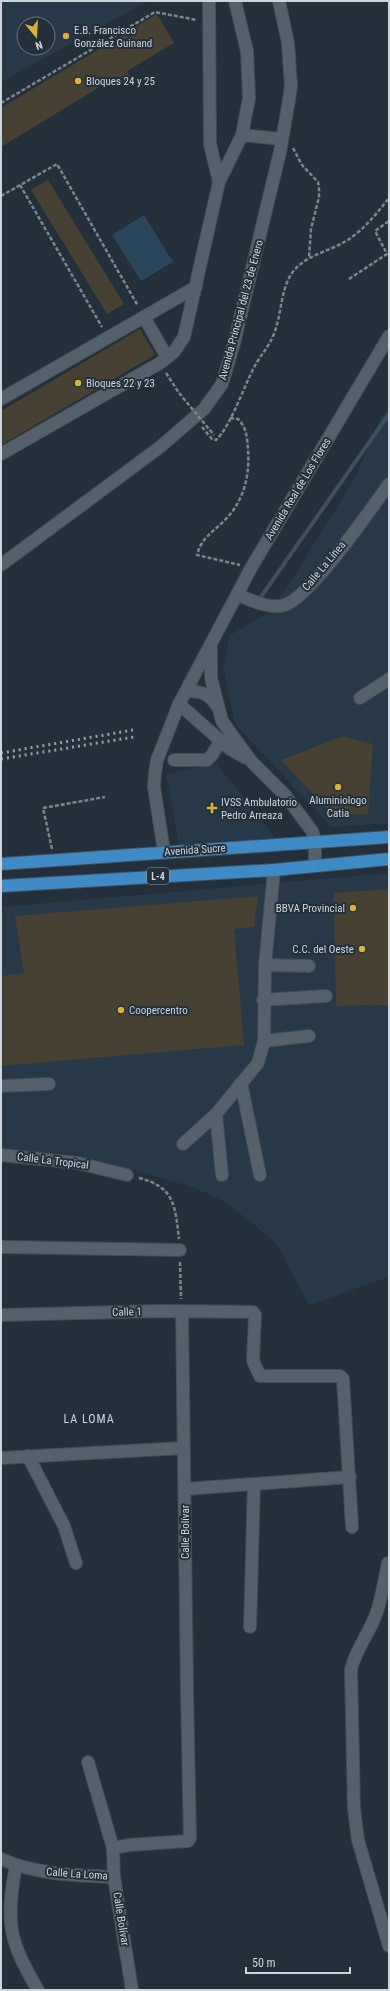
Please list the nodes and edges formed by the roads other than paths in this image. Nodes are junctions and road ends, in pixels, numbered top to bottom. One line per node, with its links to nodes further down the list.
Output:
1 (208, 1): 6 (street)
2 (235, 1): 4 (street)
3 (279, 1): 5 (street, Avenida Principal del 23 de Enero)
4 (242, 135): 5 (street); 6 (street)
5 (282, 139): 14 (street, Avenida Principal del 23 de Enero)
6 (218, 182): 7 (street)
7 (196, 287): 8 (street); 10 (street)
8 (144, 317): 10 (street); 11 (street)
9 (389, 336): 15 (street, Avenida Real de Los Flores)
10 (163, 360): 12 (street)
11 (1, 399)
12 (1, 454)
13 (389, 484): 15 (street, Calle La Línea)
14 (1, 565)
15 (238, 595): 16 (street, Avenida Real de Los Flores)
16 (211, 645): 18 (street, Avenida Real de Los Flores); 21 (street, Avenida Real de Los Flores)
17 (389, 679): 19 (street)
18 (186, 690): 20 (street, Avenida Real de Los Flores); 21 (street)
19 (360, 698)
20 (179, 704): 22 (street, Avenida Real de Los Flores); 27 (street, Avenida Real de Los Flores)
21 (217, 706): 24 (street, Avenida Real de Los Flores)
22 (221, 740): 23 (street); 24 (street, Avenida Real de Los Flores)
23 (174, 760)
24 (251, 761): 26 (street, Avenida Real de Los Flores)
25 (389, 837): 26 (main road, Avenida Sucre / L-4)
26 (315, 842): 27 (main road, Avenida Sucre / L-4); 30 (street, Avenida Real de Los Flores)
27 (164, 852): 29 (main road, Avenida Sucre / L-4)
28 (389, 859): 30 (main road, Avenida Sucre / L-4)
29 (1, 864)
30 (315, 865): 31 (main road, Avenida Sucre / L-4)
31 (274, 870): 32 (main road, Avenida Sucre / L-4); 33 (street)
32 (1, 886)
33 (265, 965): 34 (street); 36 (street)
34 (309, 966)
35 (326, 996): 36 (street)
36 (263, 1000): 38 (street)
37 (309, 1036): 38 (street)
38 (264, 1040): 39 (street)
39 (241, 1083): 42 (street); 47 (street)
40 (49, 1084): 41 (street)
41 (1, 1086)
42 (216, 1114): 43 (street); 46 (street)
43 (183, 1144)
44 (1, 1155): 45 (street, Calle La Tropical)
45 (127, 1175)
46 (222, 1175)
47 (260, 1175)
48 (1, 1247): 49 (street)
49 (180, 1250)
50 (182, 1311): 51 (street, Calle 1); 52 (street, Calle Bolívar); 55 (street, Calle 1)
51 (1, 1315)
52 (183, 1448): 53 (street); 57 (street, Calle Bolívar)
53 (28, 1456): 54 (street); 60 (street)
54 (1, 1458)
55 (350, 1477): 56 (street); 58 (street)
56 (254, 1484): 57 (street); 61 (street)
57 (185, 1489): 63 (street, Calle Bolívar)
58 (352, 1527)
59 (388, 1562): 68 (street)
60 (76, 1563)
61 (250, 1627)
62 (88, 1762): 63 (street, Calle Bolívar)
63 (113, 1848): 66 (street, Calle Bolívar)
64 (1, 1859): 65 (street, Calle La Loma)
65 (16, 1866): 66 (street, Calle La Loma); 67 (street)
66 (114, 1877): 70 (street, Calle Bolívar)
67 (5, 1911): 69 (street)
68 (389, 1946)
69 (38, 1990)
70 (132, 1990)

